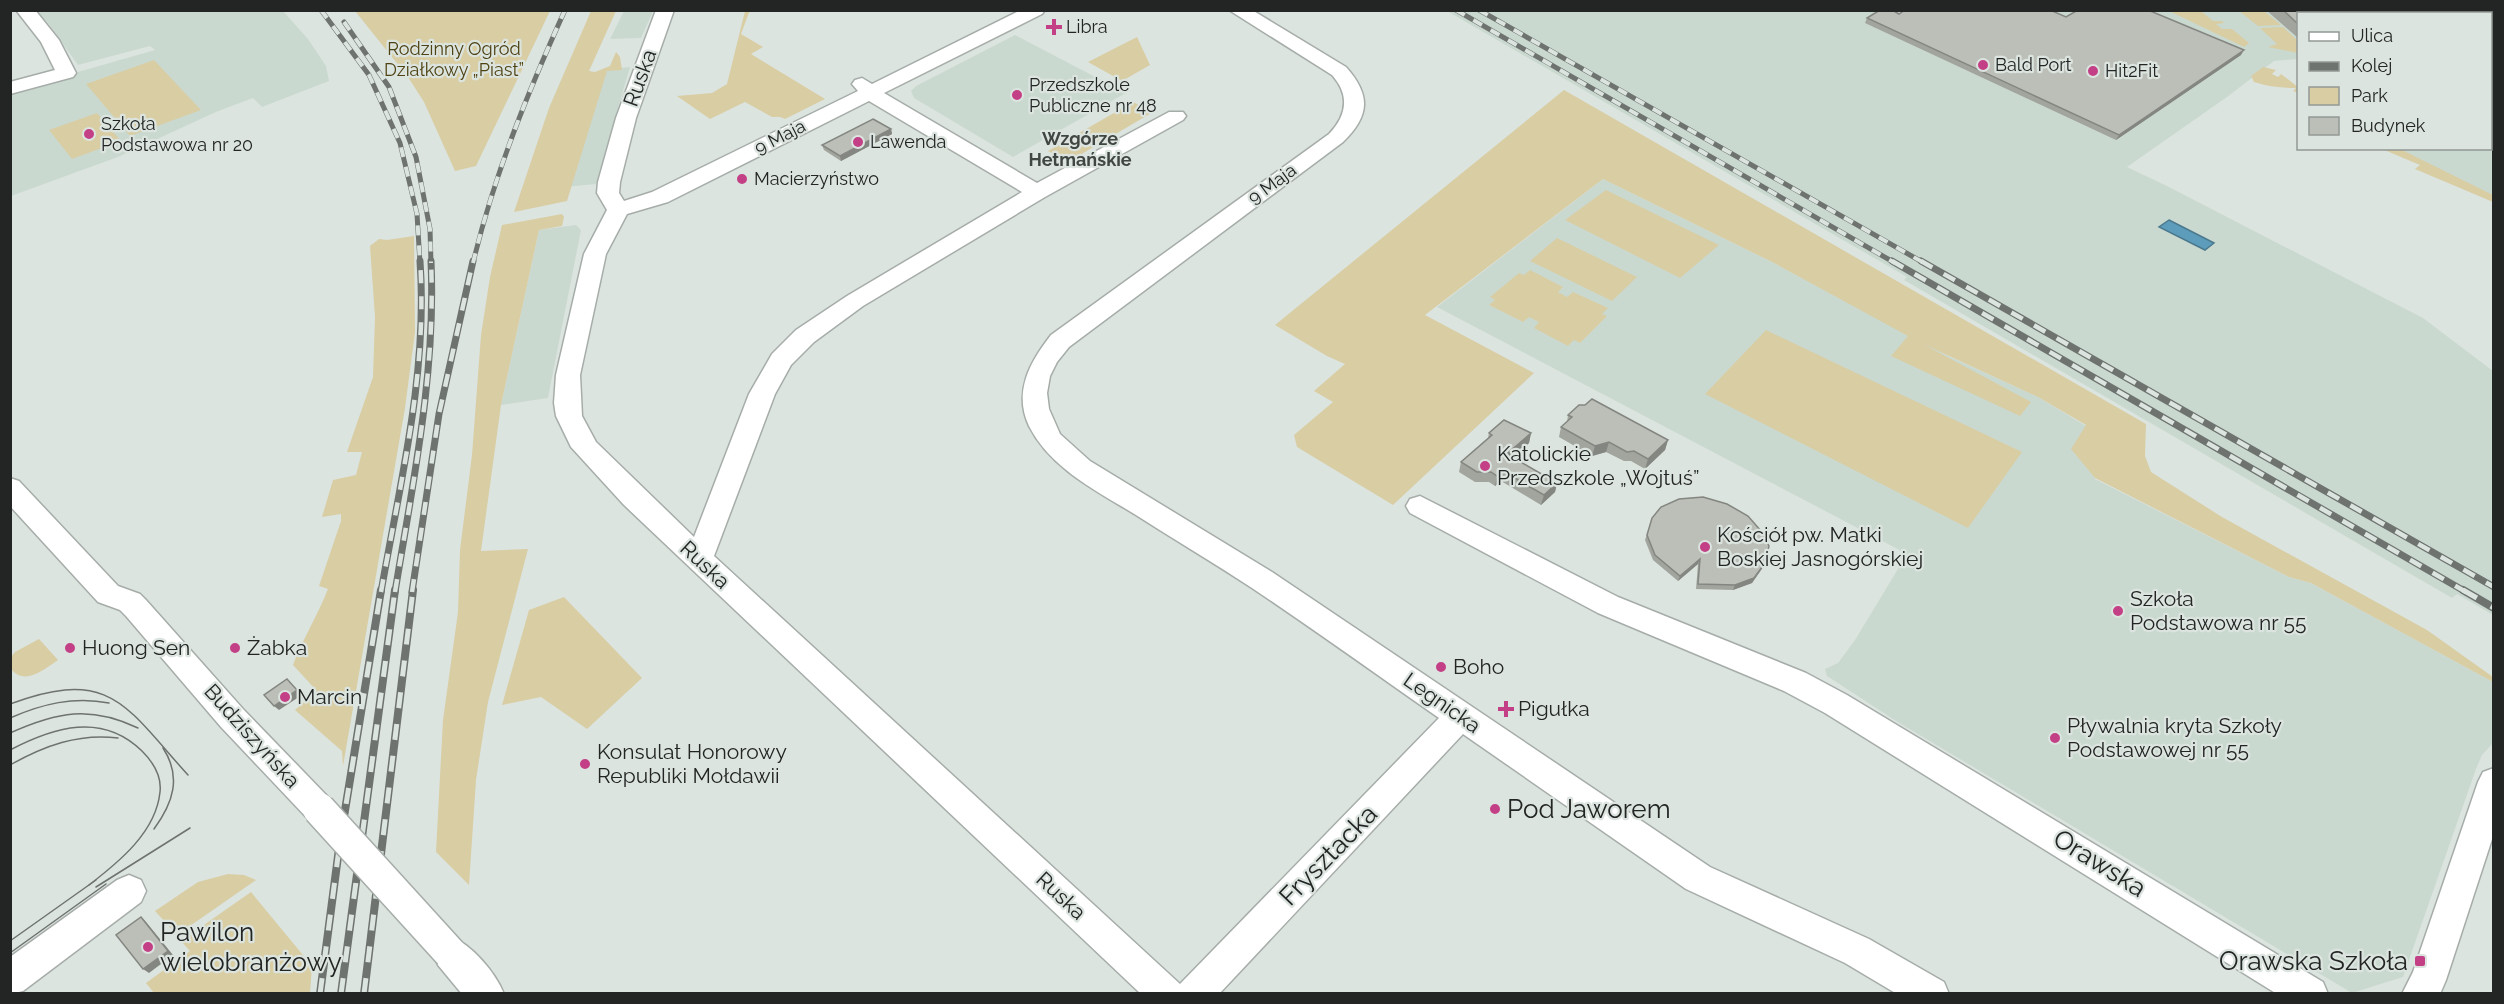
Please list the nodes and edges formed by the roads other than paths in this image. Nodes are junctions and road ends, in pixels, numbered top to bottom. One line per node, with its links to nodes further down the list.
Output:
1 (25, 10): 5 (street)
2 (664, 10): 9 (street, Ruska)
3 (1036, 10): 6 (street, 9 Maja)
4 (1238, 10): 10 (street, 9 Maja)
5 (10, 88)
6 (866, 88): 8 (street); 9 (street, 9 Maja)
7 (1176, 116): 8 (street)
8 (1037, 192): 13 (street)
9 (618, 210): 13 (street, Ruska)
10 (1052, 350): 14 (street, Legnicka)
11 (10, 488): 18 (street, Budziszyńska, bridge)
12 (1420, 506): 22 (street, Orawska)
13 (699, 559): 19 (street, Ruska)
14 (1461, 716): 20 (street, Frysztacka); 21 (street, Legnicka)
15 (2493, 782): 23 (street)
16 (129, 891): 17 (street)
17 (10, 979)
18 (486, 993)
19 (1167, 993)
20 (1194, 993)
21 (1931, 993)
22 (2310, 993)
23 (2420, 993)

